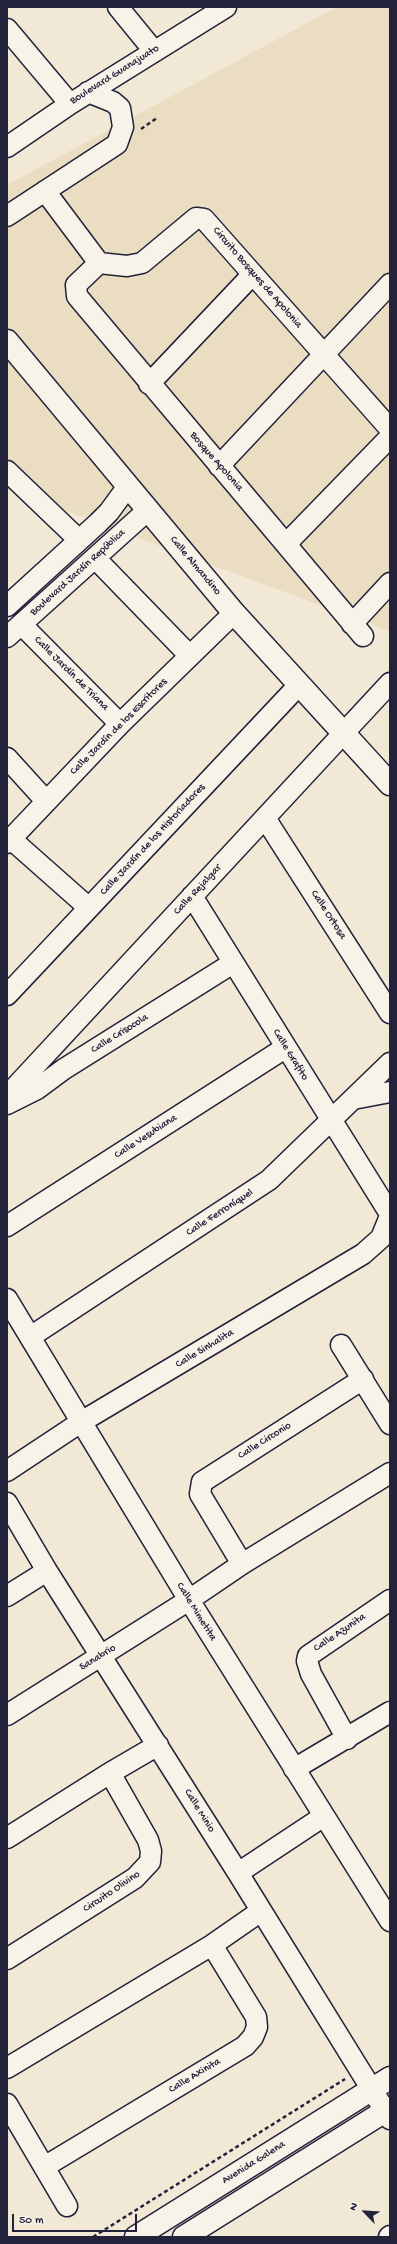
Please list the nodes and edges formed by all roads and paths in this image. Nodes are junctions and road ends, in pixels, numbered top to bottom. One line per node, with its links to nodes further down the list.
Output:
1 (118, 7): 4 (street)
2 (226, 7): 4 (street, Boulevard Guanajuato)
3 (7, 29): 6 (street)
4 (154, 51): 5 (street, Boulevard Guanajuato)
5 (88, 92): 6 (street, Boulevard Guanajuato); 8 (street)
6 (70, 104): 7 (street, Boulevard Guanajuato)
7 (7, 147)
8 (45, 191): 9 (street); 10 (street)
9 (7, 216)
10 (99, 263): 11 (street, Circuito Bosques de Apolonia); 15 (street, Bosque Apolonia)
11 (253, 274): 14 (street, Circuito Bosques de Apolonia); 15 (street)
12 (390, 284): 14 (street)
13 (7, 341): 20 (street, Calle Almandino)
14 (325, 355): 16 (street, Circuito Bosques de Apolonia); 18 (street)
15 (149, 384): 18 (street, Bosque Apolonia)
16 (390, 428)
17 (390, 437): 23 (street)
18 (219, 466): 23 (street, Bosque Apolonia)
19 (7, 472): 22 (street)
20 (128, 486): 21 (street, Calle Almandino); 22 (street)
21 (148, 510): 24 (street, Boulevard Jardín República); 27 (street, Calle Almandino)
22 (79, 540): 26 (street)
23 (286, 544): 25 (street, Bosque Apolonia)
24 (95, 558): 28 (street, Boulevard Jardín República); 29 (street)
25 (390, 583)
26 (7, 606)
27 (234, 613): 29 (street, Calle Jardín de los Escritores); 31 (street, Calle Almandino)
28 (14, 630): 32 (street, Calle Jardín de Triana)
29 (190, 656): 32 (street, Calle Jardín de los Escritores)
30 (390, 683): 33 (street, Calle Rejalgar)
31 (298, 686): 33 (street, Calle Almandino); 40 (street, Calle Jardín de los Historiadores)
32 (120, 724): 36 (street, Calle Jardín de los Escritores)
33 (343, 734): 35 (street, Calle Almandino); 37 (street, Calle Rejalgar)
34 (7, 758): 36 (street)
35 (390, 784)
36 (46, 801): 38 (street, Calle Jardín de los Escritores)
37 (265, 818): 39 (street, Calle Rejalgar); 43 (street, Calle Ortosa)
38 (9, 841): 40 (street)
39 (192, 896): 41 (street, Calle Grafito); 47 (street, Calle Rejalgar)
40 (89, 908): 42 (street, Calle Jardín de los Historiadores)
41 (233, 963): 44 (street, Calle Grafito); 49 (street, Calle Crisocola)
42 (7, 995)
43 (390, 1013)
44 (285, 1048): 50 (street, Calle Grafito); 52 (street, Calle Vesubiana)
45 (390, 1063): 48 (street, Calle Ferroníquel)
46 (390, 1092): 48 (street)
47 (7, 1096)
48 (353, 1099): 50 (street, Calle Ferroníquel)
49 (7, 1104)
50 (331, 1120): 51 (street, Calle Grafito); 54 (street, Calle Ferroníquel)
51 (390, 1215): 57 (street, Calle Sinhalita)
52 (7, 1226)
53 (7, 1299): 54 (street, Calle Mimetita)
54 (30, 1337): 57 (street, Calle Mimetita)
55 (342, 1345): 56 (street)
56 (362, 1379): 58 (street); 62 (street, Calle Circonio)
57 (81, 1422): 59 (street, Calle Sinhalita); 65 (street, Calle Mimetita)
58 (390, 1424)
59 (7, 1471)
60 (390, 1473): 62 (street)
61 (7, 1503): 63 (street, Calle Minio)
62 (242, 1564): 65 (street)
63 (47, 1571): 64 (street); 67 (street, Calle Minio)
64 (7, 1596)
65 (189, 1600): 67 (street, Sanabrio); 72 (street, Calle Mimetita)
66 (390, 1600): 70 (street, Calle Azunita)
67 (101, 1657): 69 (street, Sanabrio); 71 (street, Calle Minio)
68 (390, 1712): 70 (street)
69 (7, 1715)
70 (347, 1739): 72 (street)
71 (158, 1745): 73 (street); 76 (street, Calle Minio)
72 (294, 1770): 74 (street, Calle Mimetita)
73 (110, 1773): 75 (street); 80 (street, Circuito Olivino)
74 (324, 1816): 76 (street); 78 (street, Calle Mimetita)
75 (7, 1838)
76 (238, 1873): 77 (street, Calle Minio)
77 (261, 1911): 79 (street); 82 (street, Calle Minio)
78 (390, 1921)
79 (212, 1945): 81 (street); 87 (street, Calle Axinita)
80 (7, 1959)
81 (7, 2068)
82 (359, 2070): 84 (street, Calle Minio); 89 (path)
83 (390, 2078): 84 (street, Avenida Galena)
84 (372, 2089): 86 (street, Calle Minio); 90 (street, Avenida Galena)
85 (7, 2104): 87 (street)
86 (388, 2112): 91 (street)
87 (44, 2167): 88 (street)
88 (67, 2206)
89 (93, 2237)
90 (136, 2237)
91 (184, 2237)

